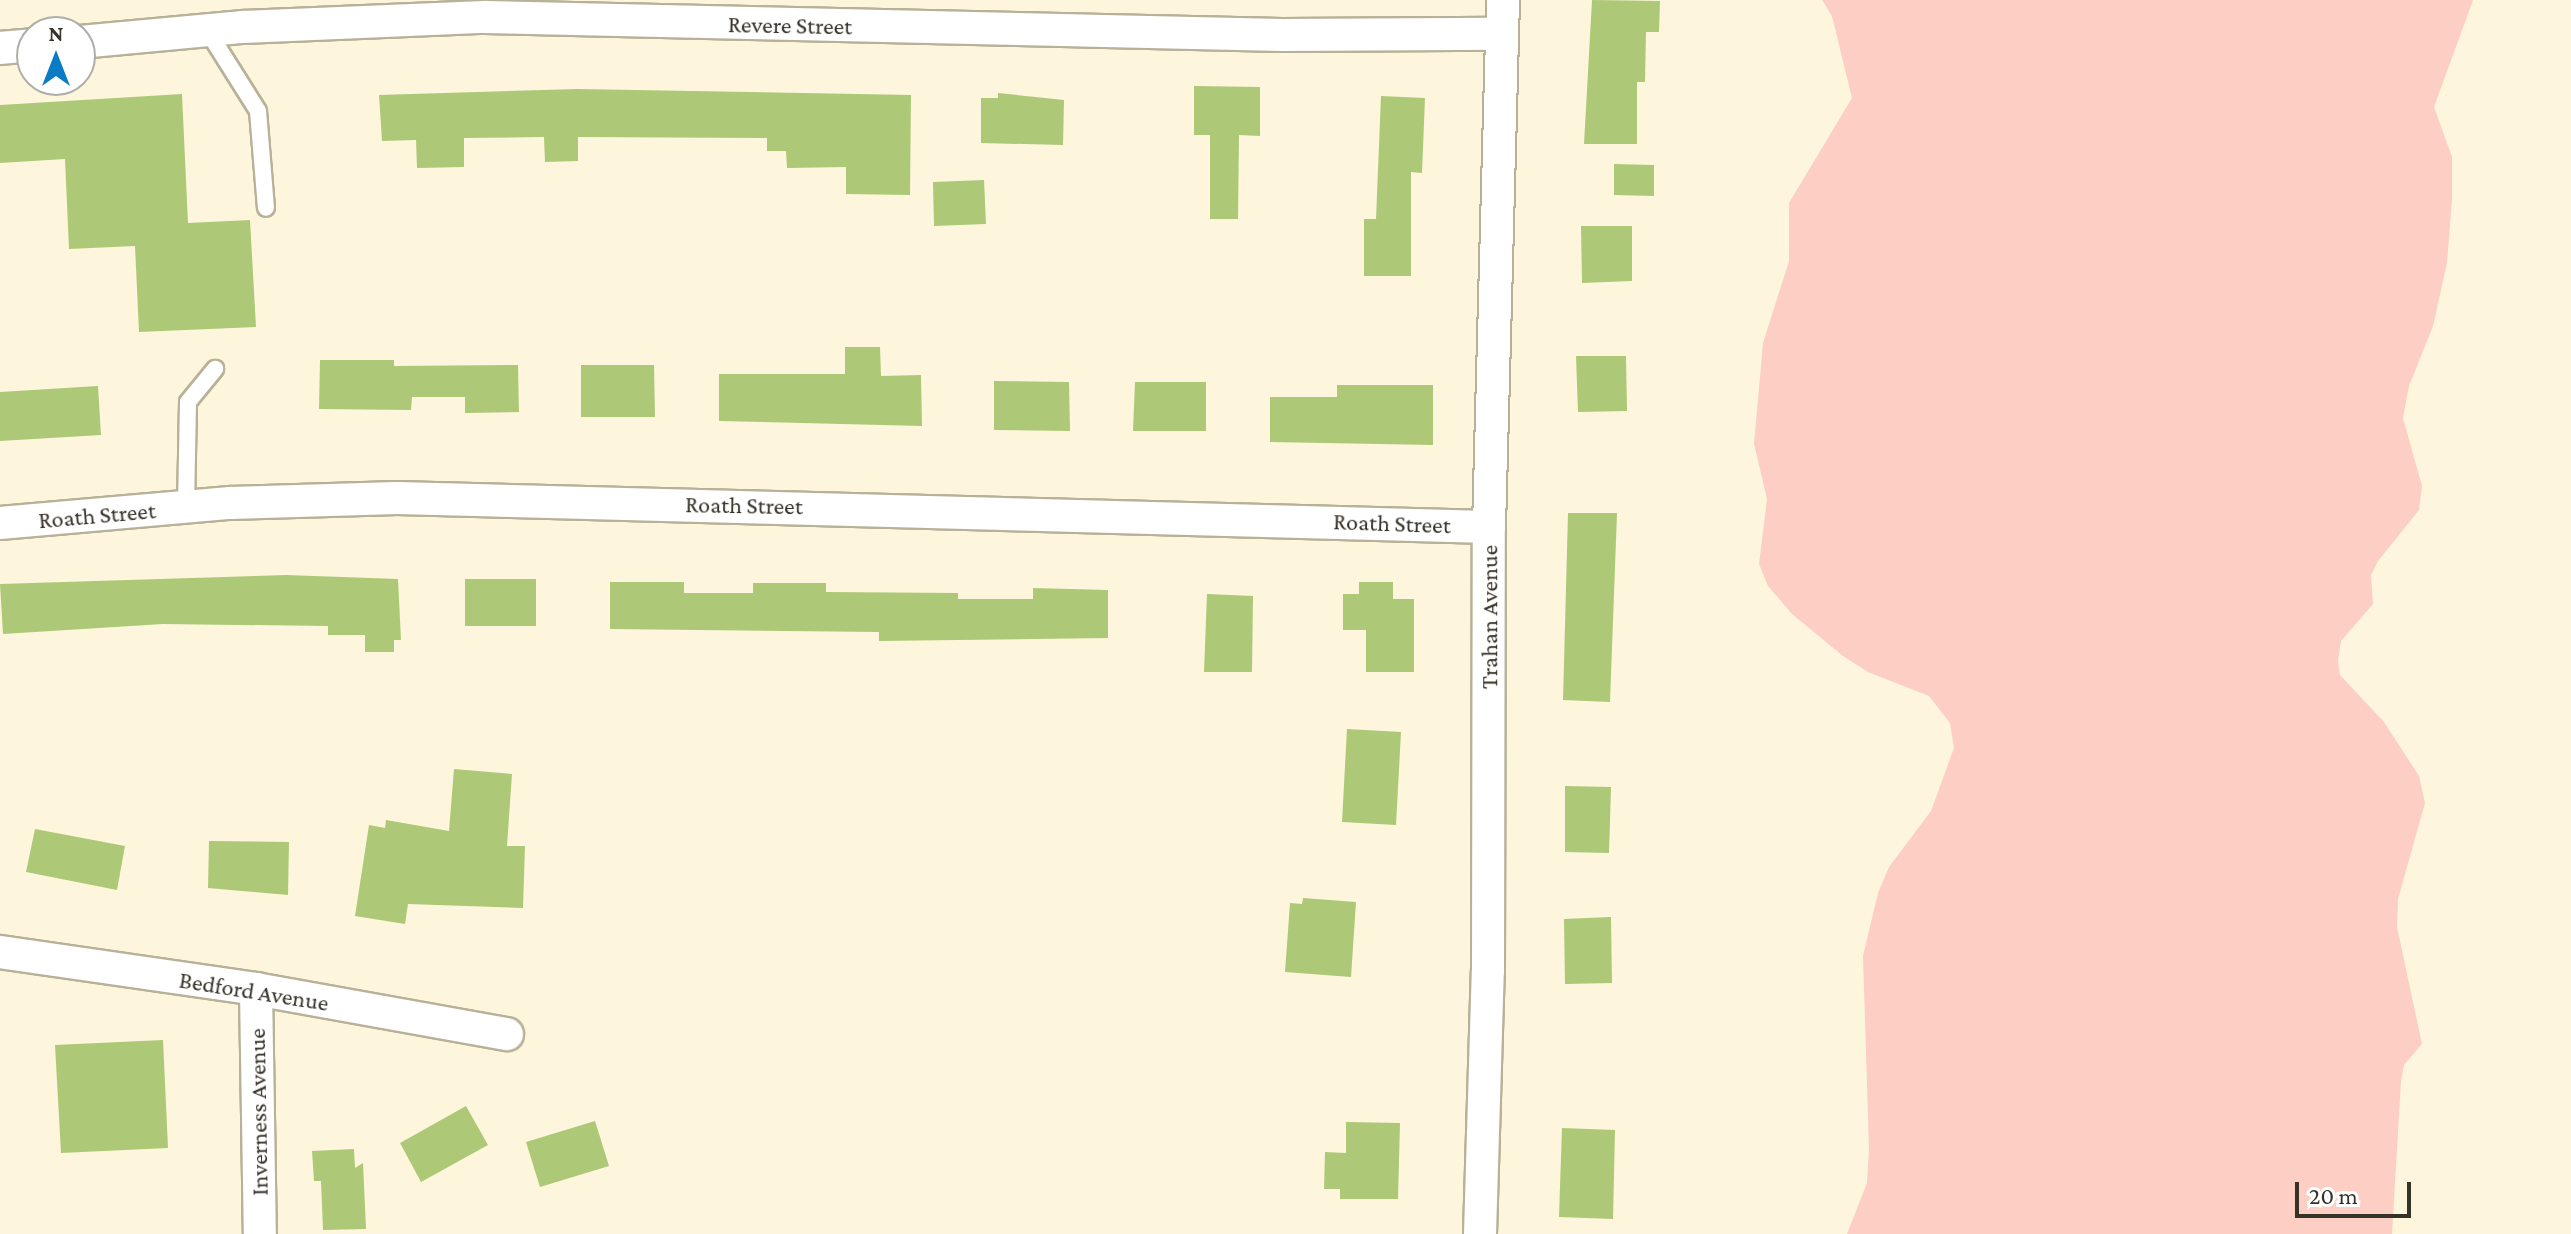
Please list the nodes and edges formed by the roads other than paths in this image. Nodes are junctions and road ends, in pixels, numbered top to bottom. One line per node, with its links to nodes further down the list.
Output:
1 (1503, 0): 3 (street, Trahan Avenue)
2 (207, 30): 3 (street, Revere Street); 4 (street, Revere Street); 5 (lane)
3 (1501, 34): 9 (street, Trahan Avenue)
4 (96, 40)
5 (266, 208)
6 (215, 369): 7 (lane)
7 (186, 507): 8 (street, Roath Street); 9 (street, Roath Street)
8 (0, 523)
9 (1489, 527): 14 (street, Trahan Avenue)
10 (0, 952): 11 (street, Bedford Avenue)
11 (256, 989): 12 (street, Bedford Avenue); 13 (street, Inverness Avenue)
12 (507, 1034)
13 (260, 1234)
14 (1480, 1234)

